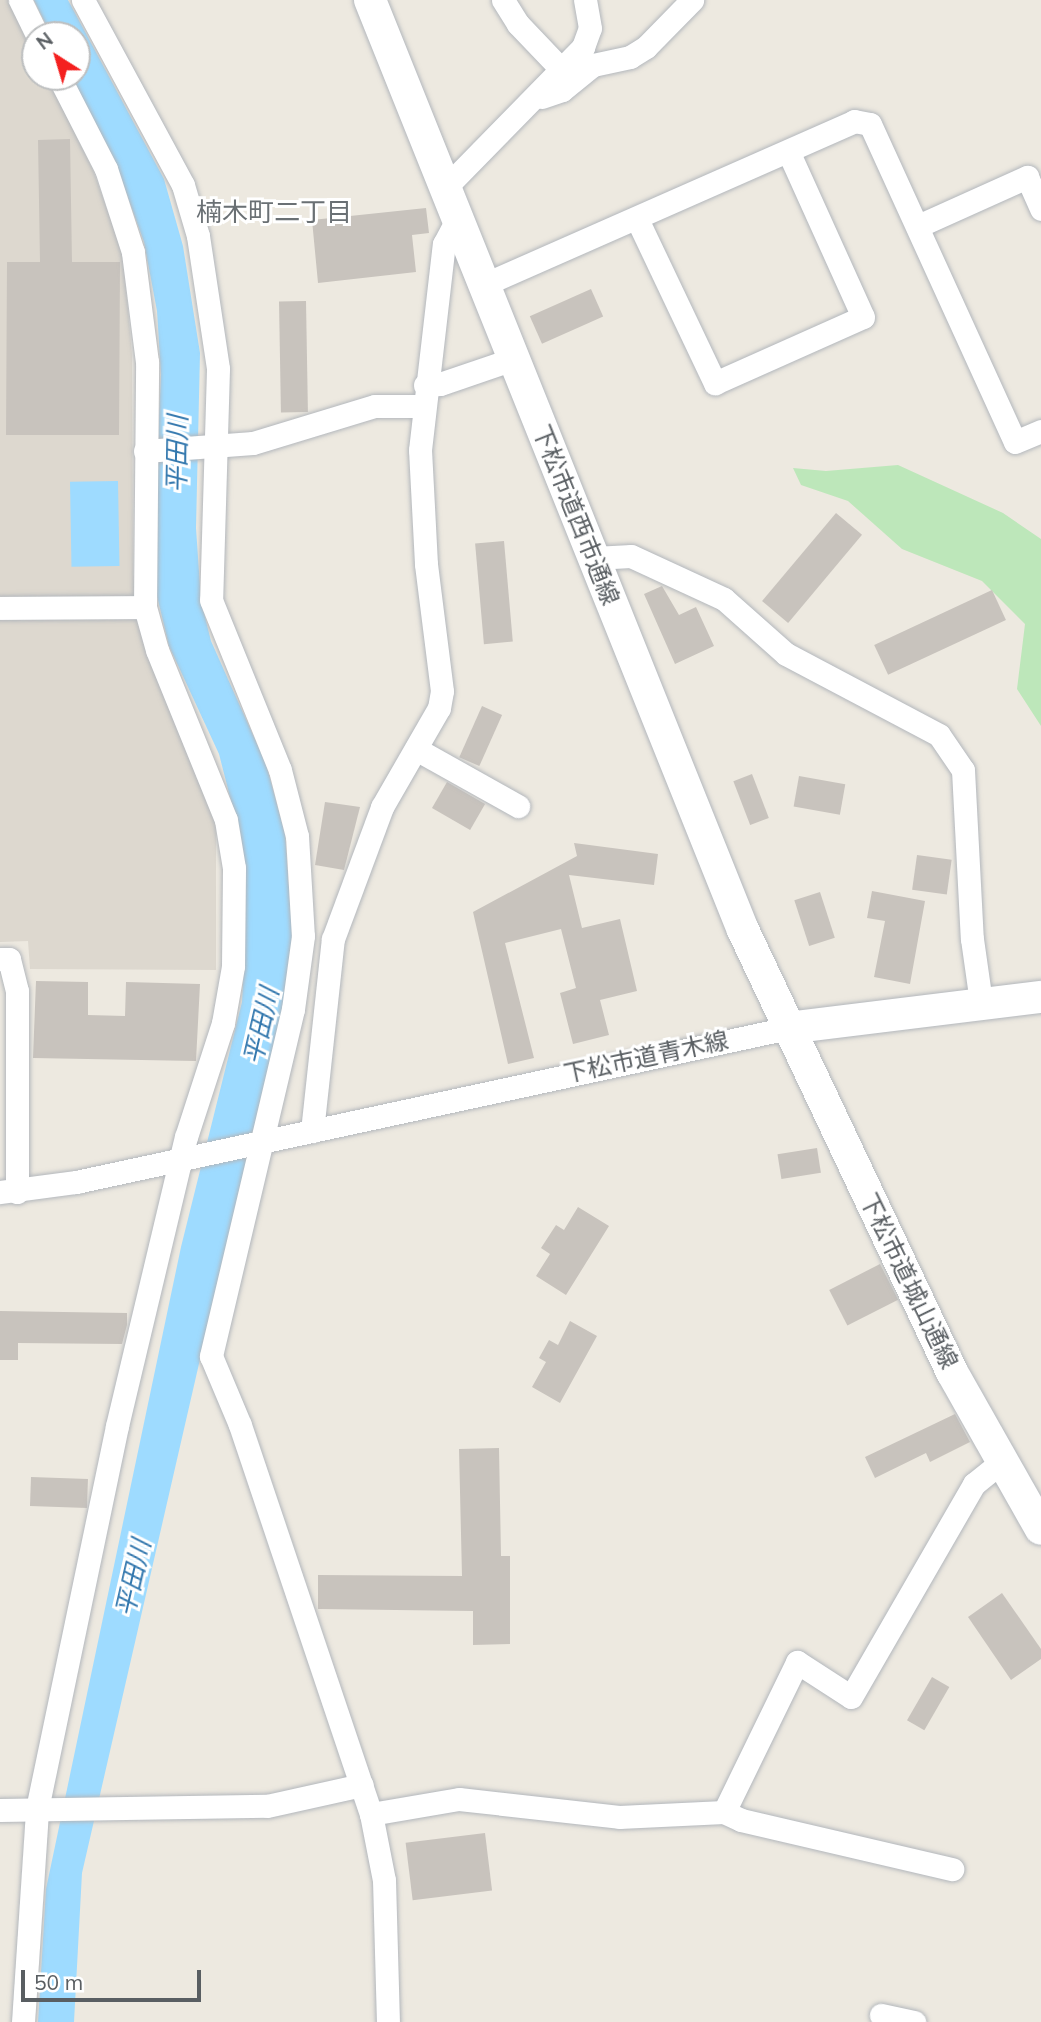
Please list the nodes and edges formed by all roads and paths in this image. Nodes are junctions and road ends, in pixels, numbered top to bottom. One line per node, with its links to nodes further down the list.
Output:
1 (20, 0): 7 (street)
2 (83, 0): 21 (street)
3 (370, 0): 12 (street, 下松市道西市通線)
4 (503, 0): 8 (street)
5 (585, 0): 8 (street)
6 (692, 0): 10 (street)
7 (30, 21)
8 (561, 69): 10 (street)
9 (66, 91): 22 (street)
10 (535, 98): 12 (street)
11 (788, 151): 14 (street); 14 (street); 16 (street)
12 (444, 188): 15 (street, 下松市道西市通線)
13 (1041, 209): 16 (street)
14 (637, 219): 17 (street)
15 (457, 220): 17 (street, 下松市道西市通線); 19 (street)
16 (918, 226): 20 (street)
17 (483, 285): 18 (street, 下松市道西市通線)
18 (513, 359): 19 (street); 23 (street, 下松市道西市通線)
19 (425, 396): 21 (street); 26 (street)
20 (1041, 430)
21 (208, 450): 22 (street); 33 (street)
22 (150, 451): 24 (street)
23 (594, 558): 30 (street); 31 (street, 下松市道西市通線)
24 (145, 607): 25 (street); 34 (street)
25 (0, 608)
26 (416, 749): 27 (street); 32 (street)
27 (518, 806)
28 (0, 959): 35 (street)
29 (1041, 997): 30 (street, 下松市道青木線)
30 (981, 1002): 31 (street, 下松市道青木線)
31 (788, 1028): 32 (street, 下松市道青木線); 36 (street, 下松市道城山通線)
32 (312, 1131): 33 (street, 下松市道青木線)
33 (261, 1142): 34 (street, 下松市道青木線); 38 (street)
34 (186, 1158): 35 (street); 39 (street)
35 (9, 1192)
36 (1002, 1461): 37 (street, 下松市道城山通線); 41 (street)
37 (1041, 1529)
38 (362, 1785): 39 (street); 42 (street)
39 (42, 1809): 40 (street); 45 (street)
40 (0, 1810)
41 (724, 1812): 42 (street); 43 (street)
42 (371, 1814): 46 (street)
43 (951, 1869)
44 (881, 2015): 47 (street)
45 (23, 2022)
46 (388, 2022)
47 (914, 2022)

